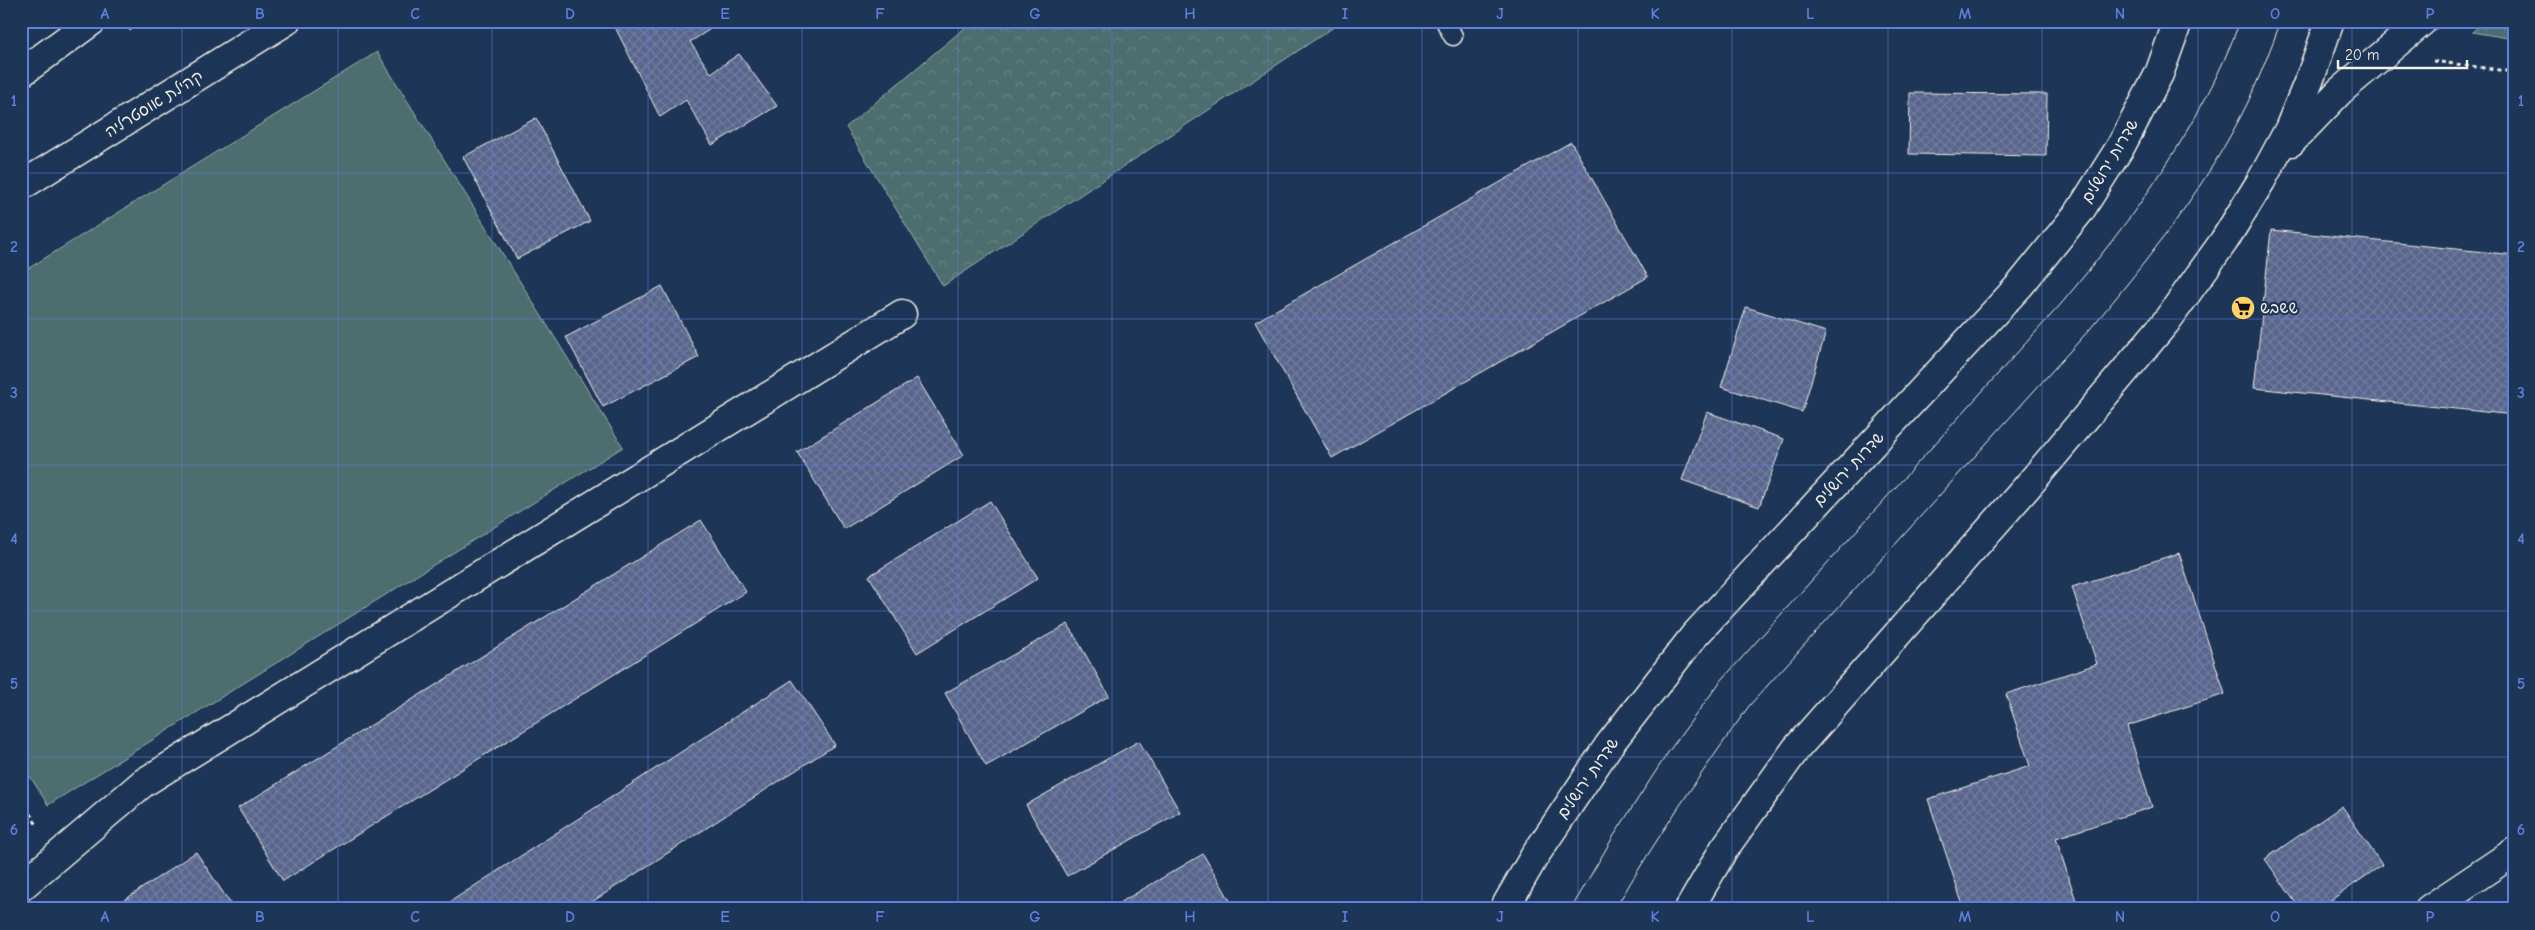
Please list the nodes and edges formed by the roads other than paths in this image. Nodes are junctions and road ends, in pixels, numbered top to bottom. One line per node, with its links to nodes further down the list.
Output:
1 (92, 21): 6 (main road)
2 (286, 21): 8 (main road, קהילת אוסטרליה)
3 (2178, 21): 12 (main road, שדרות ירושלים)
4 (2330, 21): 7 (main road)
5 (2424, 21): 7 (main road)
6 (21, 73)
7 (2261, 181): 13 (main road)
8 (21, 186)
9 (902, 314): 11 (main road)
10 (2514, 852): 14 (main road)
11 (21, 887)
12 (1504, 909)
13 (1689, 909)
14 (2429, 909)

